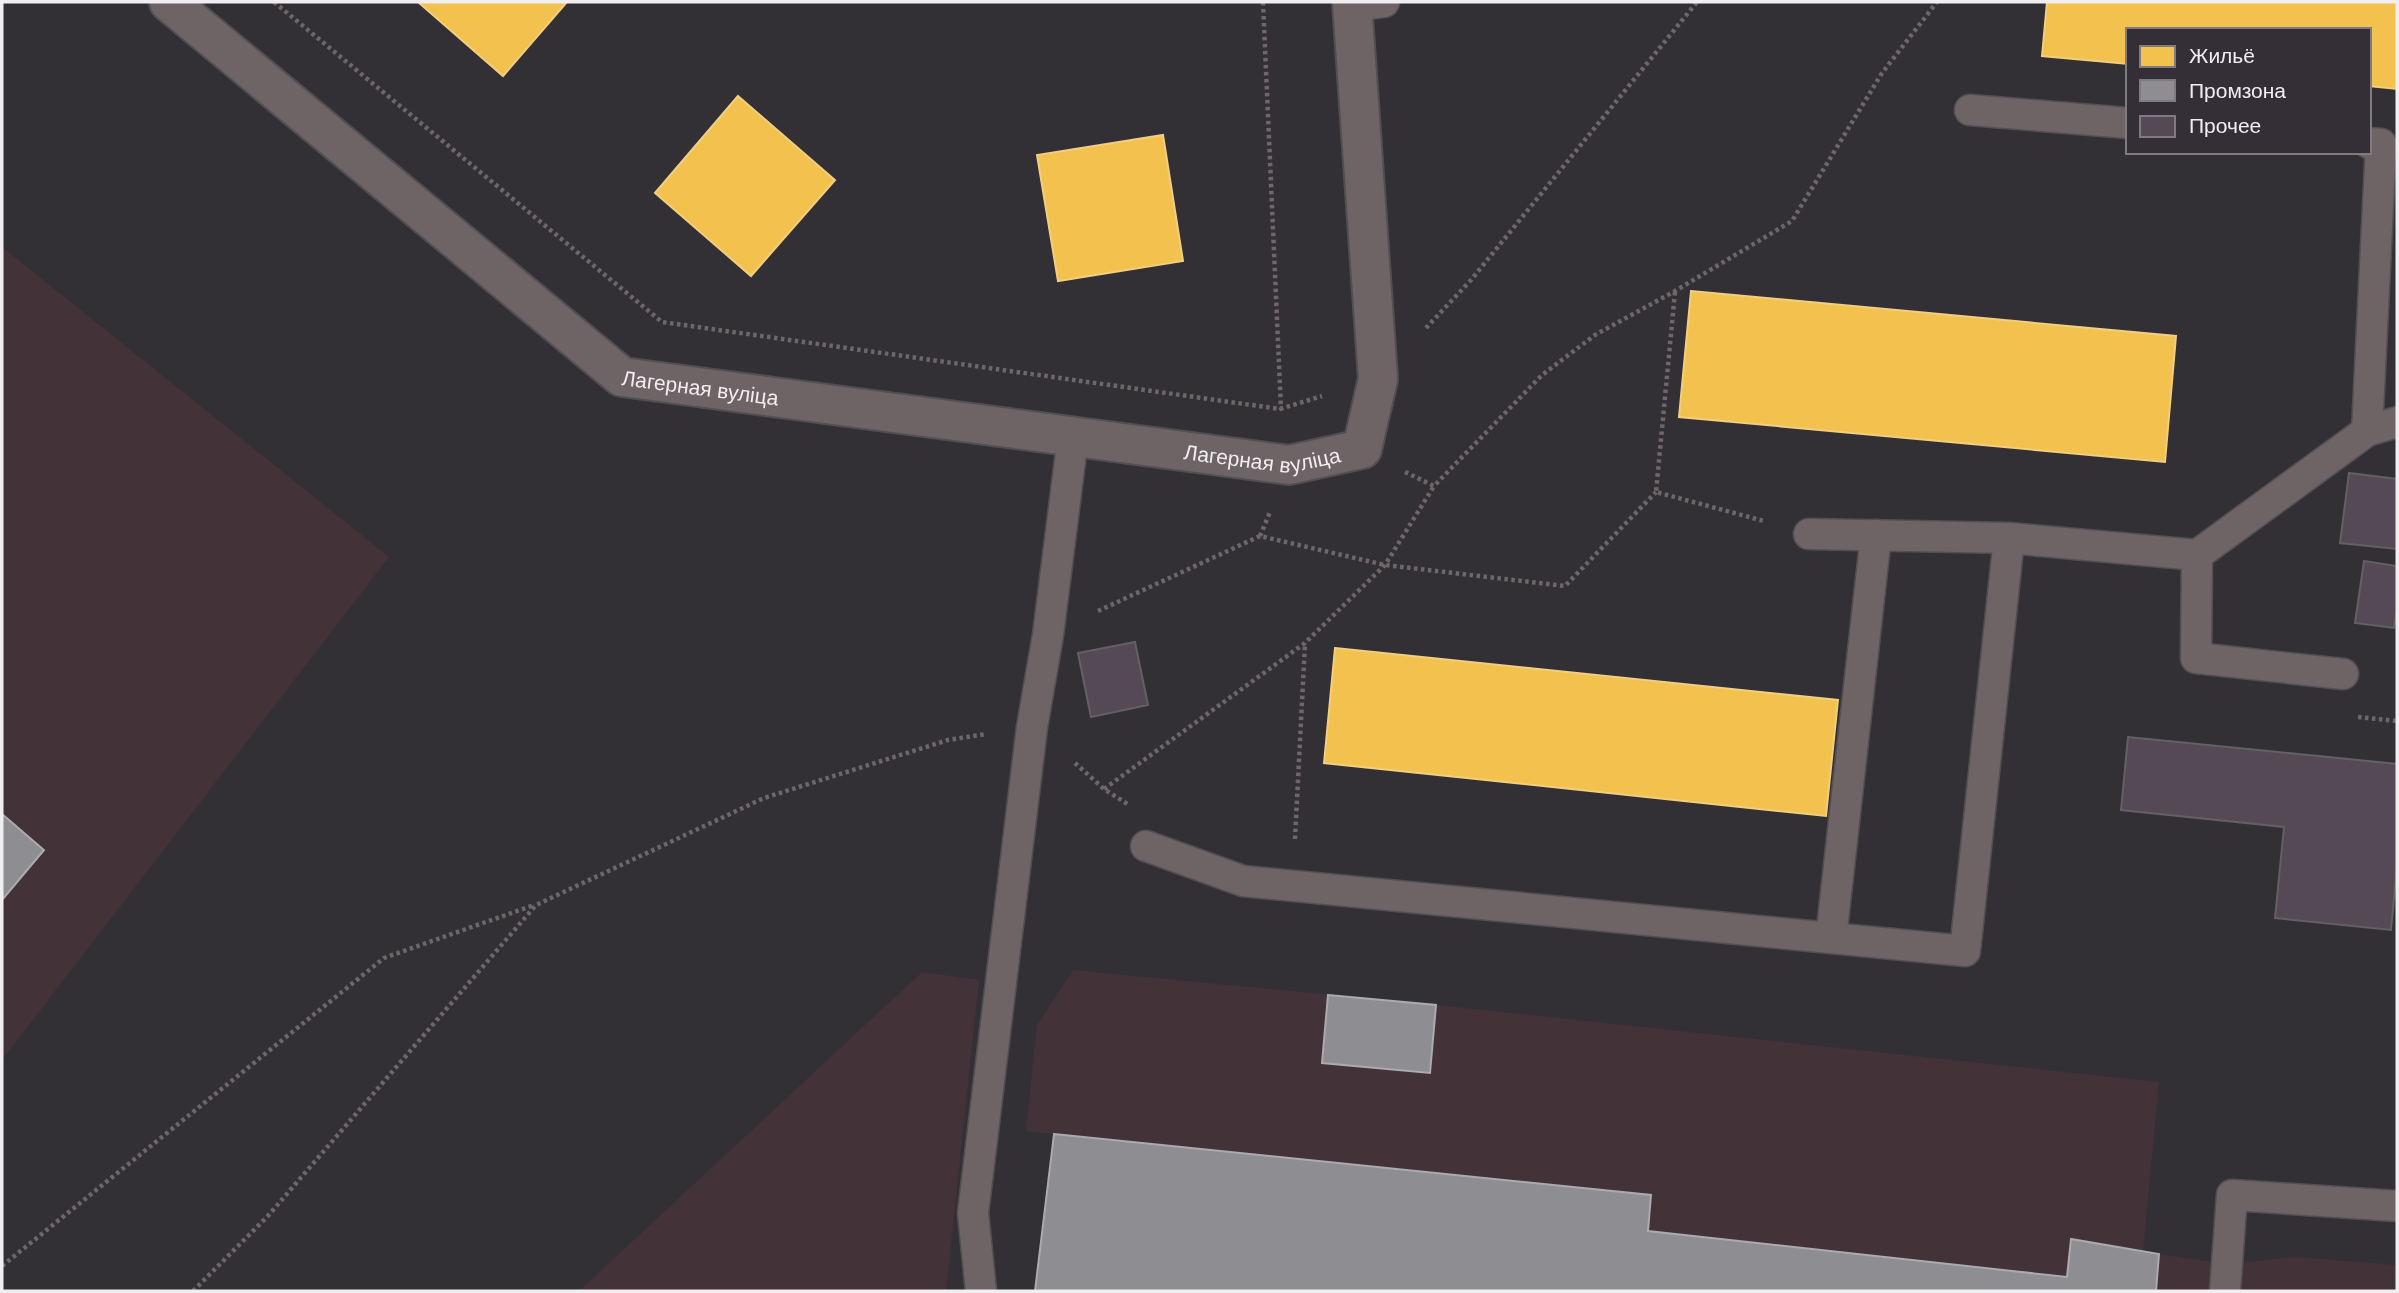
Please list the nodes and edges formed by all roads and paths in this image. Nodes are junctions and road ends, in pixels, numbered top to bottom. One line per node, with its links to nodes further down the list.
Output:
1 (169, 2): 15 (street, Лагерная вуліца)
2 (274, 2): 12 (path)
3 (1263, 2): 12 (path)
4 (1697, 2): 11 (path)
5 (1937, 2): 10 (path)
6 (1363, 3): 11 (street)
7 (1970, 110): 8 (lane)
8 (2126, 123)
9 (2371, 143): 14 (lane)
10 (1675, 291): 18 (path); 19 (path)
11 (1378, 379): 12 (path); 16 (street)
12 (1280, 409): 17 (path)
13 (2397, 422): 14 (lane)
14 (2367, 431): 23 (lane)
15 (1073, 437): 17 (street, Лагерная вуліца); 25 (lane)
16 (1362, 449): 17 (street, Лагерная вуліца); 18 (path)
17 (1289, 465)
18 (1434, 486): 24 (path)
19 (1656, 492): 20 (path); 24 (path)
20 (1809, 534): 21 (lane)
21 (1876, 535): 22 (lane); 34 (lane)
22 (2009, 538): 23 (lane); 34 (lane)
23 (2197, 555): 27 (lane)
24 (1385, 565): 25 (path); 26 (path)
25 (1048, 635): 28 (lane)
26 (1305, 643): 29 (path); 32 (path)
27 (2343, 674)
28 (1032, 727): 29 (path); 33 (path); 38 (lane)
29 (1104, 789): 30 (path)
30 (1139, 811)
31 (1146, 846): 34 (lane)
32 (1295, 847)
33 (536, 905): 36 (path); 37 (path)
34 (1831, 938)
35 (2397, 1206): 39 (lane)
36 (2, 1266)
37 (193, 1291)
38 (981, 1291)
39 (2225, 1291)

